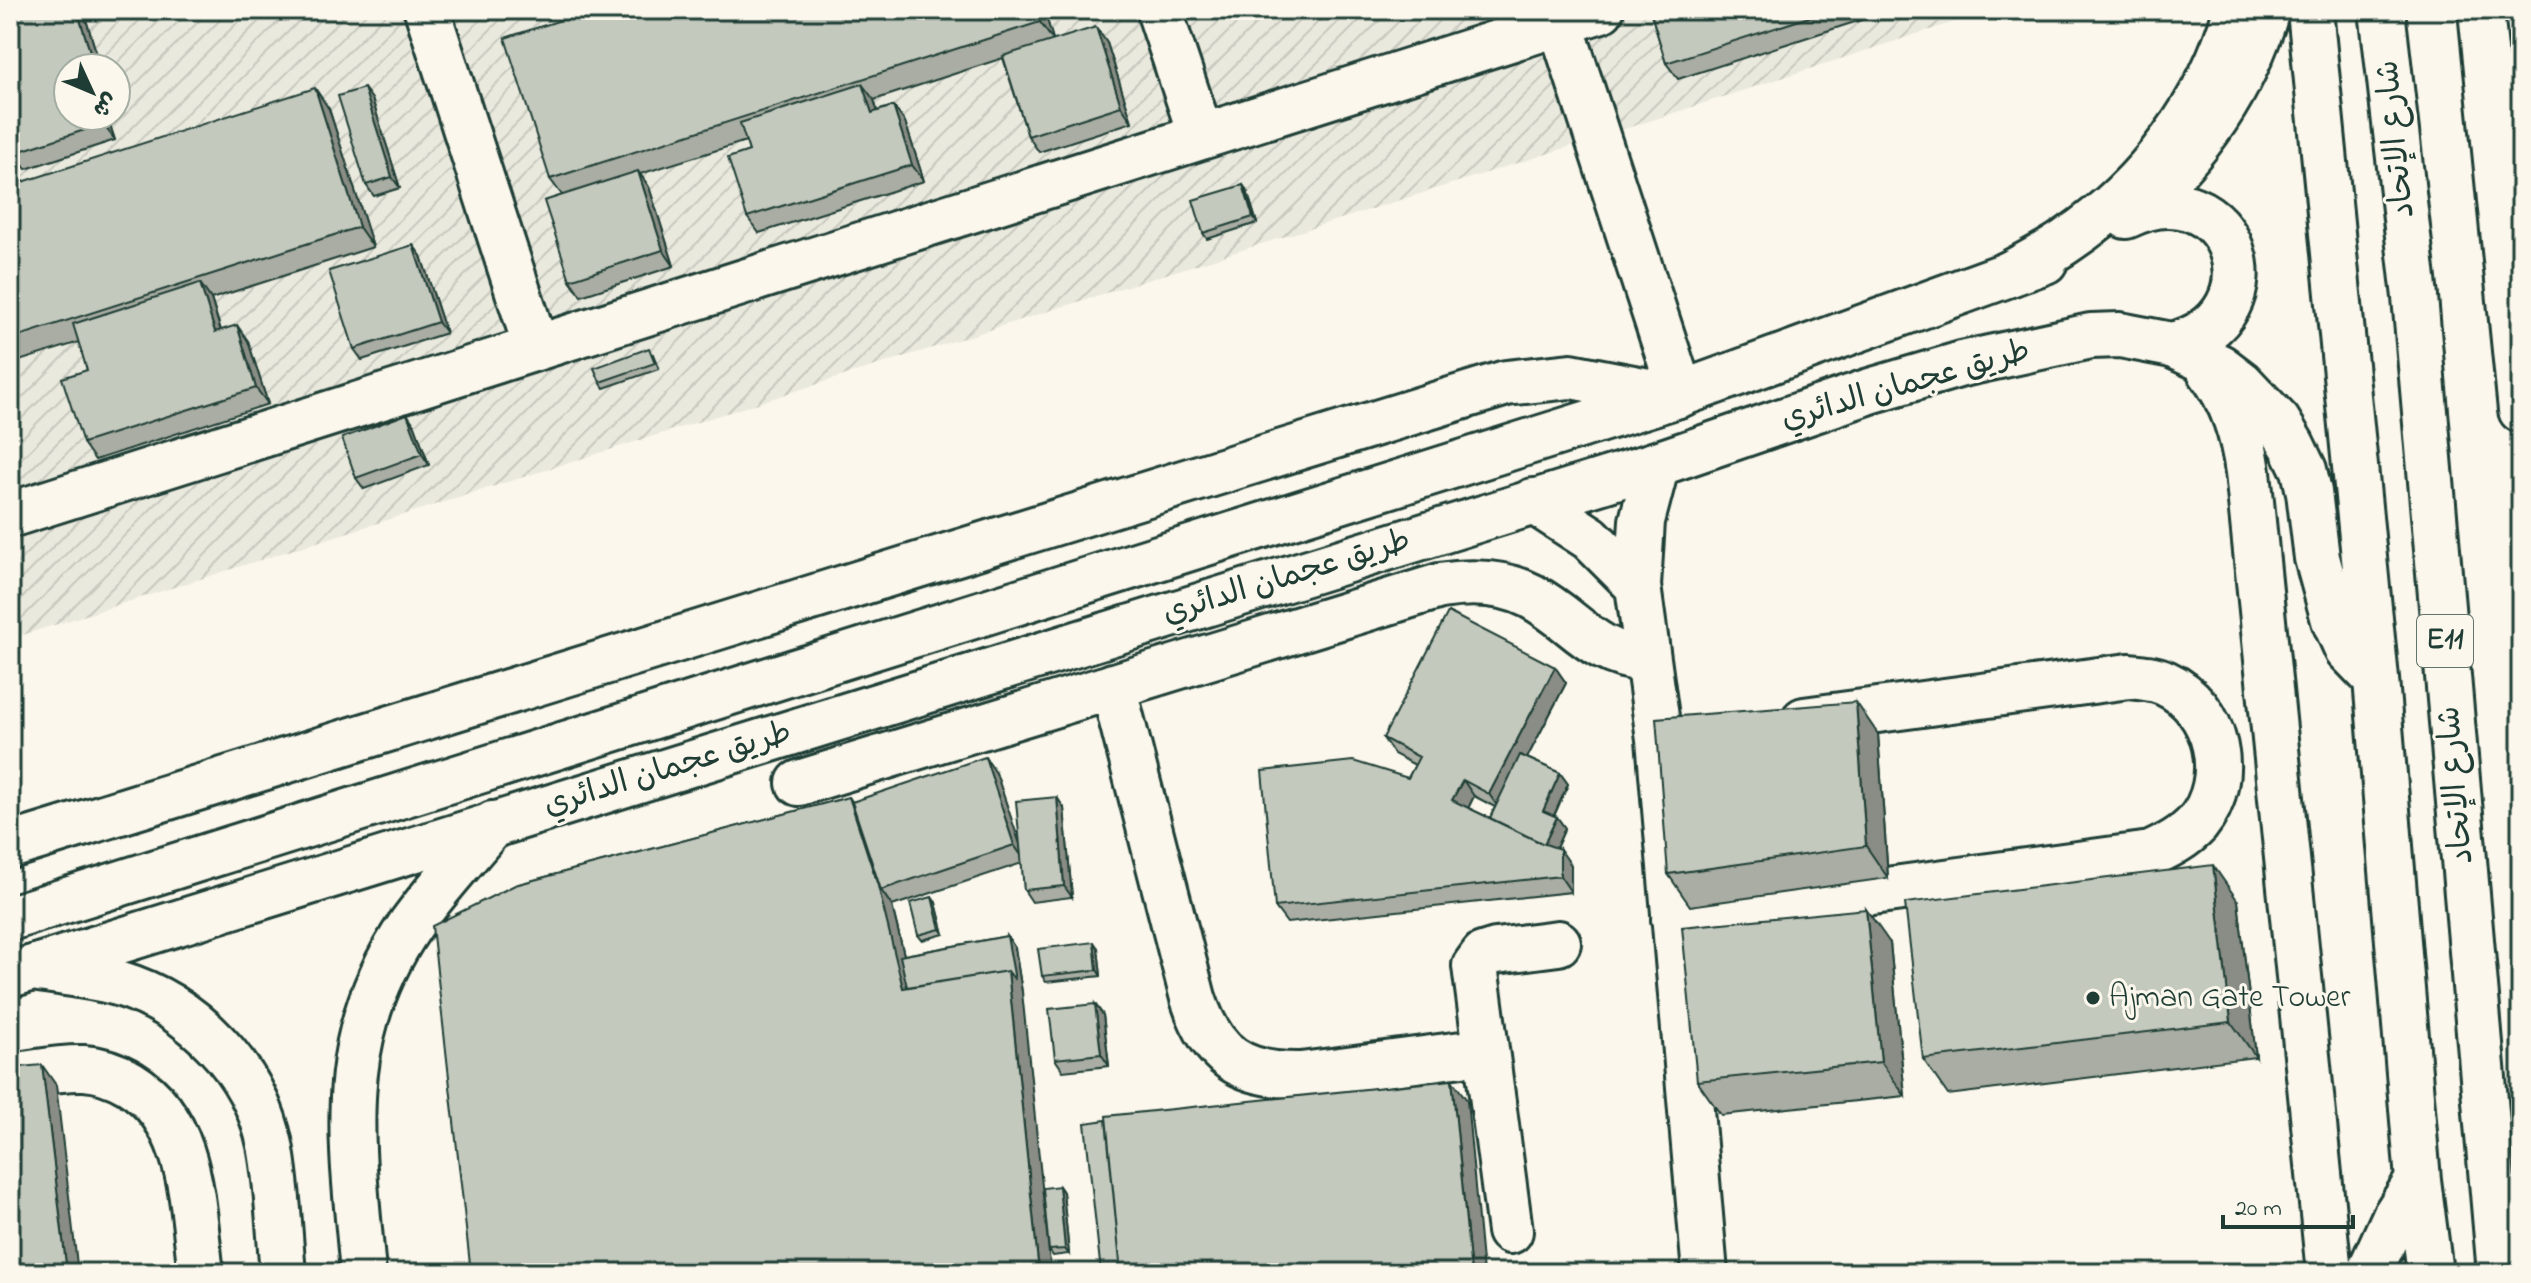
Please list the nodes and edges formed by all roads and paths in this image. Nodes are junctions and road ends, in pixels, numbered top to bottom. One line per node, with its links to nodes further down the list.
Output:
1 (427, 10): 12 (main road)
2 (1159, 10): 9 (main road)
3 (2236, 10): 11 (main road)
4 (2267, 10): 10 (main road, طريق عجمان الدائري)
5 (2310, 10): 21 (main road)
6 (2382, 10): 44 (main road, شارع الإتحاد / E11)
7 (2481, 10): 15 (main road)
8 (1572, 14): 9 (main road); 14 (main road)
9 (1201, 136): 12 (main road)
10 (2126, 216): 11 (main road, طريق عجمان الدائري); 13 (main road)
11 (2009, 274): 14 (main road, طريق عجمان الدائري)
12 (536, 347): 18 (main road)
13 (2184, 350): 16 (main road, طريق عجمان الدائري); 21 (main road, طريق عجمان الدائري); 41 (main road)
14 (1678, 395): 28 (main road); 29 (main road, طريق عجمان الدائري)
15 (2521, 410)
16 (1657, 464): 17 (main road, طريق عجمان الدائري); 19 (main road)
17 (1533, 501): 19 (main road); 27 (main road, طريق عجمان الدائري)
18 (10, 515)
19 (1638, 586): 20 (main road)
20 (1648, 660): 22 (main road); 25 (main road)
21 (2376, 679): 35 (main road)
22 (1113, 686): 26 (main road); 33 (main road)
23 (1768, 725): 30 (main road)
24 (1706, 733): 25 (main road)
25 (1659, 739): 30 (main road)
26 (799, 783)
27 (493, 824): 32 (main road, طريق عجمان الدائري); 39 (main road)
28 (10, 846)
29 (10, 918)
30 (1674, 919): 40 (main road)
31 (1558, 943): 33 (main road)
32 (22, 971): 38 (main road)
33 (1485, 1051): 36 (main road)
34 (10, 1076): 37 (main road)
35 (2418, 1180): 42 (main road); 43 (main road)
36 (1510, 1231)
37 (201, 1273)
38 (283, 1273)
39 (363, 1273)
40 (1705, 1273)
41 (2329, 1273)
42 (2369, 1273)
43 (2430, 1273)
44 (2500, 1273)

